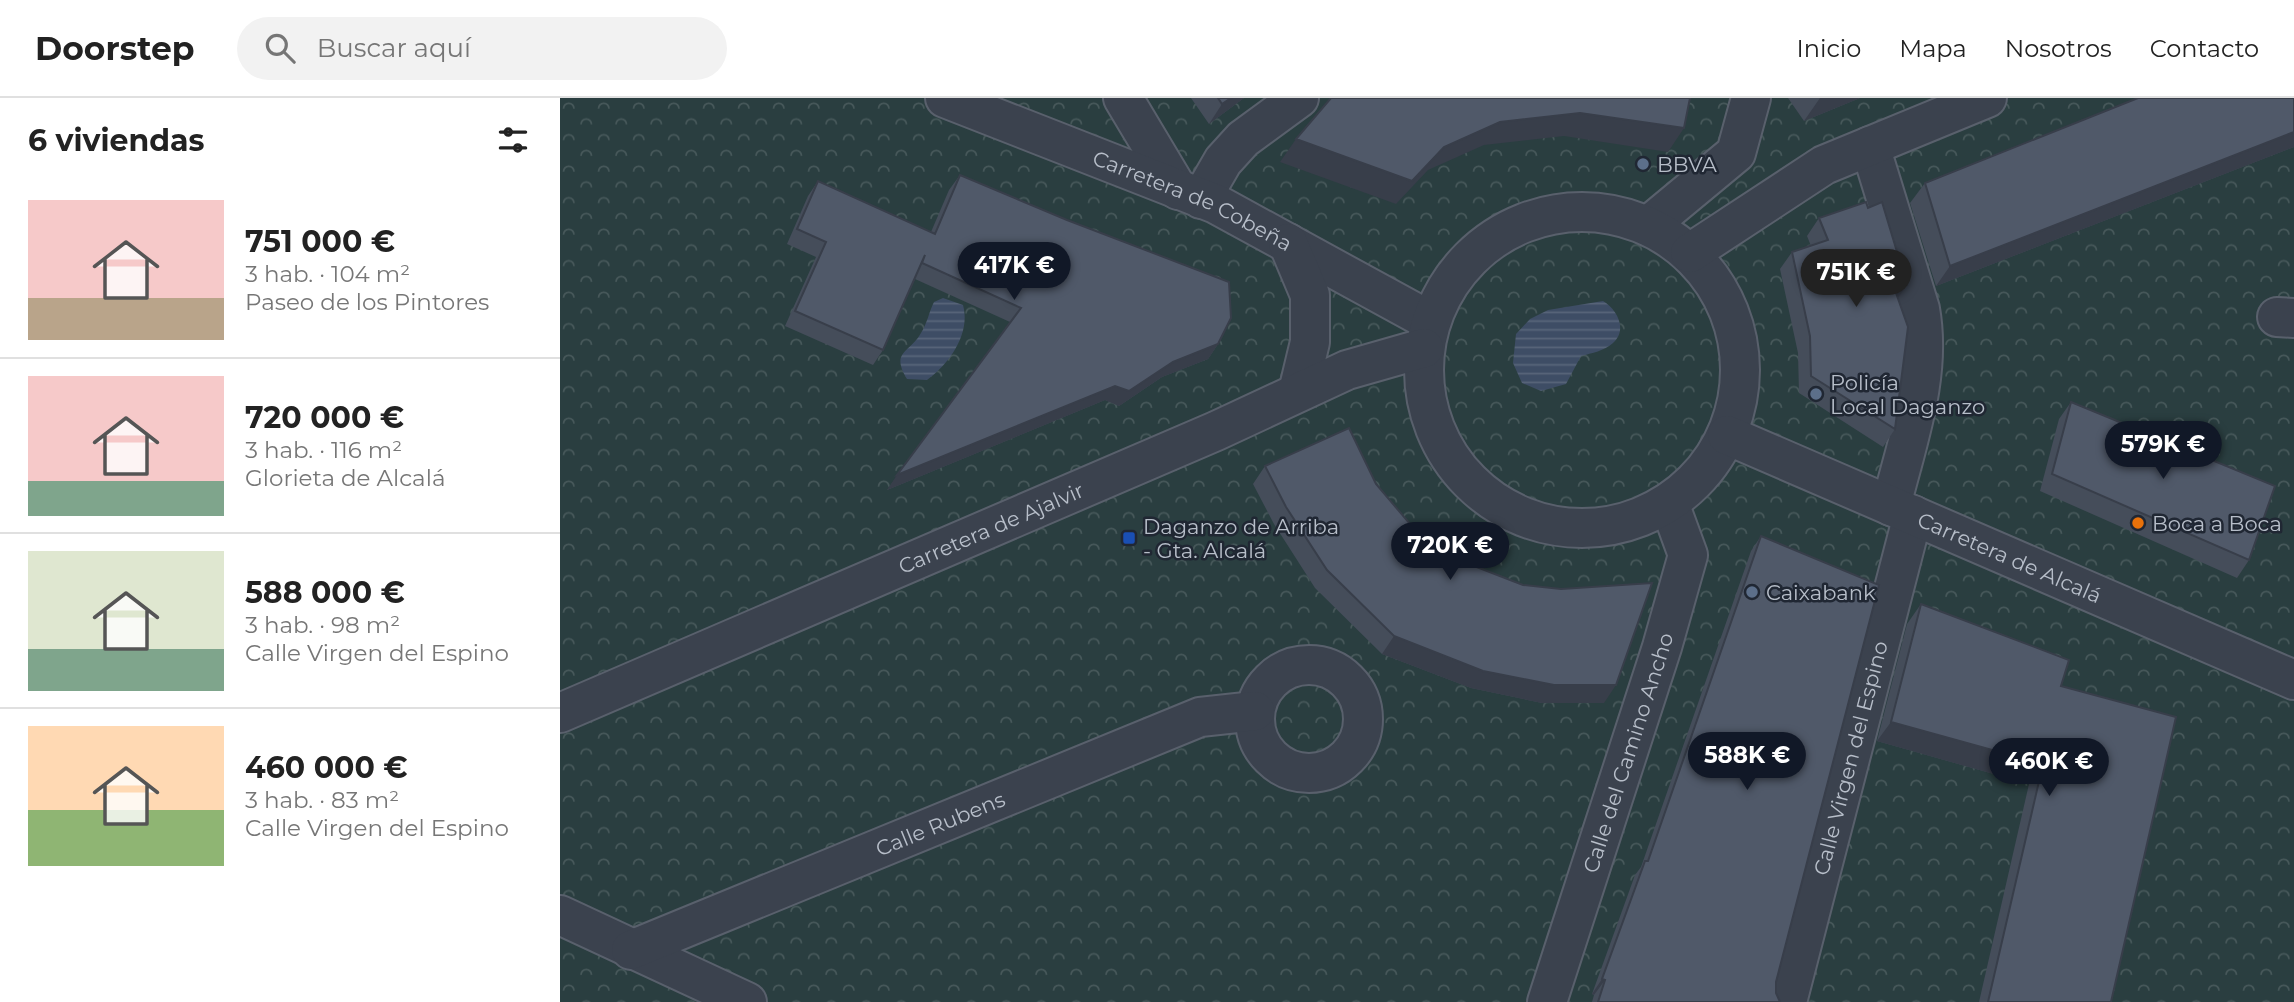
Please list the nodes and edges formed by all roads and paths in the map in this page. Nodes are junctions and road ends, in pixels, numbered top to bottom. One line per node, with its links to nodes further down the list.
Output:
1 (945, 98): 7 (street, Carretera de Cobeña)
2 (1123, 98): 7 (street)
3 (1299, 98): 7 (street)
4 (1751, 98): 8 (street)
5 (1987, 98): 6 (street)
6 (1870, 146): 10 (street); 15 (street, Calle Virgen del Espino)
7 (1190, 194): 9 (street, Carretera de Cobeña)
8 (1648, 226): 10 (street); 11 (street)
9 (1288, 243): 11 (street, Carretera de Cobeña); 12 (street)
10 (1690, 253): 13 (street)
11 (1427, 334): 12 (street, Carretera de Ajalvir); 14 (street)
12 (1298, 392): 18 (street, Carretera de Ajalvir)
13 (1727, 435): 14 (street); 15 (street, Carretera de Alcalá)
14 (1669, 503): 22 (street, Calle del Camino Ancho)
15 (1902, 511): 16 (street, Carretera de Alcalá); 23 (street, Calle Virgen del Espino)
16 (2294, 680)
17 (1255, 711): 20 (street, Calle Rubens)
18 (564, 714)
19 (560, 915): 20 (street)
20 (631, 950): 21 (street)
21 (747, 1002)
22 (1547, 1002)
23 (1787, 1002)

